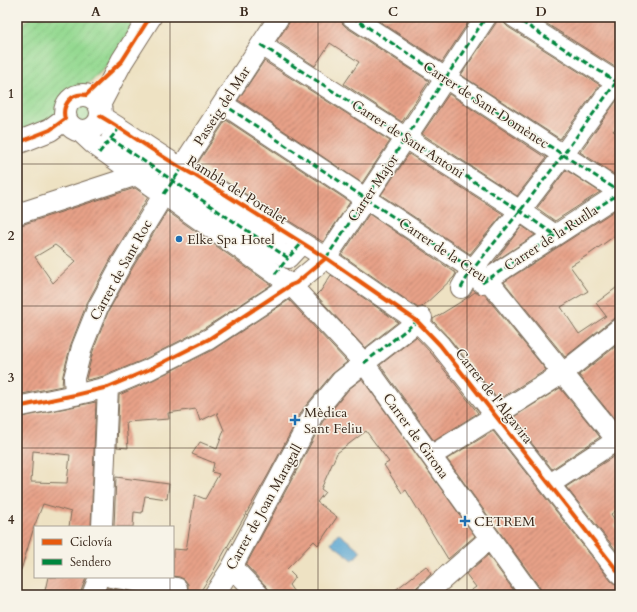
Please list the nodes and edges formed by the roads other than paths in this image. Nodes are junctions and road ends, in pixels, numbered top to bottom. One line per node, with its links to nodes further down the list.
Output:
1 (150, 17): 10 (main road)
2 (279, 17): 6 (street, Passeig del Mar)
3 (352, 17): 7 (street, Carrer de Sant Domènec)
4 (486, 17): 7 (street, Carrer Major)
5 (514, 17): 8 (street)
6 (261, 45): 9 (street, Passeig del Mar); 12 (street, Carrer de Sant Antoni)
7 (446, 78): 12 (street, Carrer Major); 15 (street, Carrer de Sant Domènec)
8 (619, 81): 15 (street)
9 (223, 104): 17 (street, Passeig del Mar); 19 (street, Carrer de la Creu)
10 (95, 105): 11 (main road); 11 (main road); 13 (street, Rambla del Portalet)
11 (72, 125): 13 (street, Rambla del Portalet); 14 (main road)
12 (406, 138): 19 (street, Carrer Major); 20 (street, Carrer de Sant Antoni)
13 (108, 142): 16 (street, Rambla del Portalet); 17 (street, Rambla del Portalet)
14 (17, 143)
15 (563, 155): 18 (street, Carrer de Sant Domènec); 20 (street)
16 (137, 175): 17 (street, Rambla del Portalet); 21 (street)
17 (173, 181): 23 (street, Rambla del Portalet); 24 (street); 27 (street, Rambla del Portalet); 33 (street, Carrer de Sant Roc)
18 (620, 192): 22 (street, Carrer de la Rutlla)
19 (366, 198): 25 (street, Carrer Major); 26 (street, Carrer de la Creu)
20 (520, 211): 22 (street, Carrer de Sant Antoni); 26 (street)
21 (17, 214)
22 (555, 235): 26 (street, Carrer de la Rutlla)
23 (302, 243): 24 (street); 25 (street, Rambla del Portalet)
24 (288, 258): 27 (street)
25 (326, 258): 27 (street); 28 (street, Carrer de l'Algavira)
26 (475, 278): 31 (street, Carrer de la Creu)
27 (283, 279): 30 (street, Carrer de Girona); 32 (street)
28 (419, 320): 30 (street, Carrer de Joan Maragall); 35 (street, Carrer de l'Algavira)
29 (620, 328): 31 (street)
30 (364, 363): 37 (street, Carrer de Girona); 41 (street, Carrer de Joan Maragall)
31 (563, 373): 35 (street); 36 (street, Carrer de la Creu)
32 (108, 387): 33 (street); 39 (street)
33 (75, 395): 34 (street)
34 (17, 408)
35 (496, 416): 37 (street); 38 (street, Carrer de l'Algavira)
36 (619, 442): 38 (street)
37 (431, 456): 40 (street, Carrer de Girona)
38 (550, 484): 42 (street, Carrer de l'Algavira)
39 (102, 526)
40 (490, 538): 49 (street); 50 (street, Carrer de Girona)
41 (232, 567): 47 (street, Carrer de Joan Maragall); 48 (street)
42 (620, 574)
43 (99, 578): 46 (street)
44 (116, 578): 45 (street)
45 (176, 588)
46 (92, 595)
47 (214, 595)
48 (259, 595)
49 (425, 595)
50 (531, 595)

